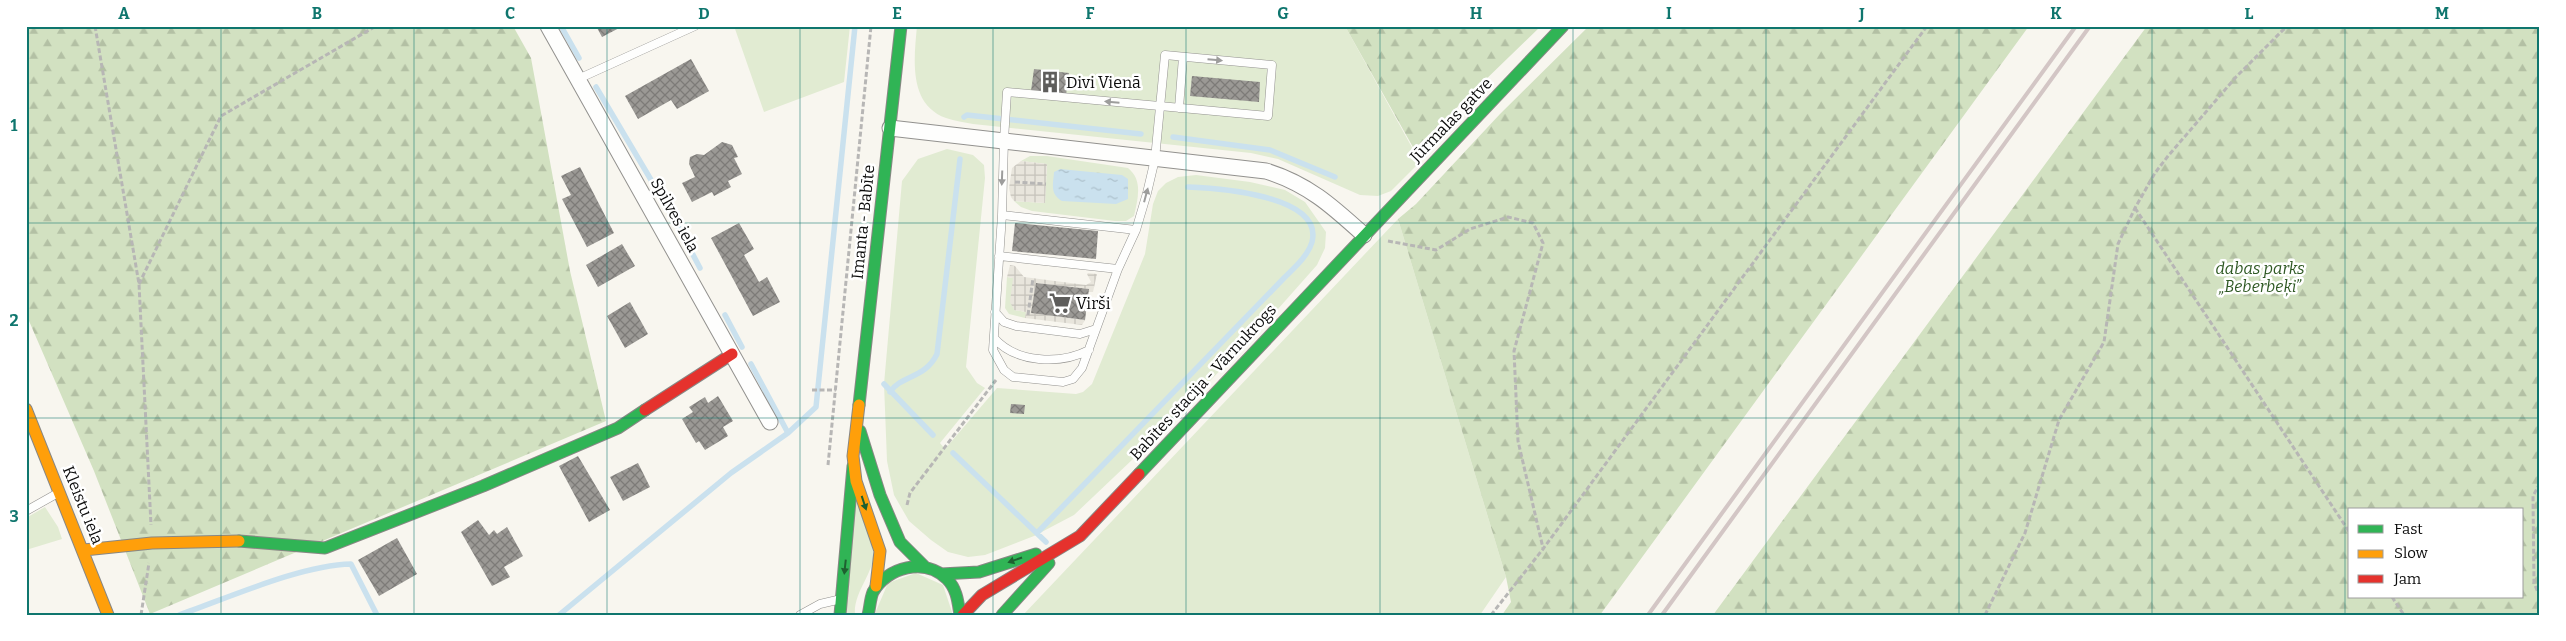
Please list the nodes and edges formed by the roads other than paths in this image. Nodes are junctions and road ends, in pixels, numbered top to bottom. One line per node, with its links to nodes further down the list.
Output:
1 (548, 26): 6 (street, Spilves iela)
2 (695, 26): 6 (lane)
3 (901, 26): 9 (main road, Imanta - Babīte)
4 (1563, 26): 14 (main road, Jūrmalas gatve)
5 (1183, 57): 7 (lane); 8 (lane); 8 (lane, one-way to 8)
6 (578, 80): 21 (street, Spilves iela)
7 (1160, 106): 8 (lane); 10 (lane, one-way to 10); 11 (lane)
8 (1179, 108)
9 (890, 128): 10 (street); 23 (main road, Imanta - Babīte)
10 (1004, 140): 11 (street); 12 (lane, one-way to 12)
11 (1155, 159): 13 (lane, one-way to 11); 14 (street)
12 (1002, 215): 13 (lane); 15 (lane)
13 (1136, 230): 16 (lane)
14 (1364, 235): 28 (main road, Babītes stacija - Vārnukrogs)
15 (999, 256): 16 (lane); 17 (lane)
16 (1118, 268): 18 (lane)
17 (996, 312): 18 (lane); 19 (lane)
18 (1096, 329): 20 (lane)
19 (994, 338): 20 (lane); 20 (lane)
20 (1089, 350)
21 (732, 354): 24 (street, Spilves iela); 29 (main road)
22 (26, 409): 26 (main road, Kleistu iela)
23 (858, 421): 25 (main road, Imanta - Babīte); 30 (main road, Imanta - Babīte)
24 (770, 422)
25 (853, 466): 32 (main road, Imanta - Babīte, one-way to 32); 33 (main road, one-way to 33)
26 (60, 492): 27 (lane); 29 (main road, Kleistu iela)
27 (26, 511)
28 (1063, 548): 31 (main road, Babītes stacija - Vārnukrogs, one-way to 31); 38 (main road, Babītes stacija - Vārnukrogs); 39 (main road)
29 (84, 550): 34 (main road, Kleistu iela)
30 (924, 567): 31 (main road); 32 (main road)
31 (941, 574): 38 (main road)
32 (876, 586): 37 (main road, Imanta - Babīte)
33 (842, 600): 35 (lane); 36 (main road)
34 (108, 615)
35 (800, 615)
36 (840, 615)
37 (868, 615)
38 (962, 615)
39 (1002, 615)

